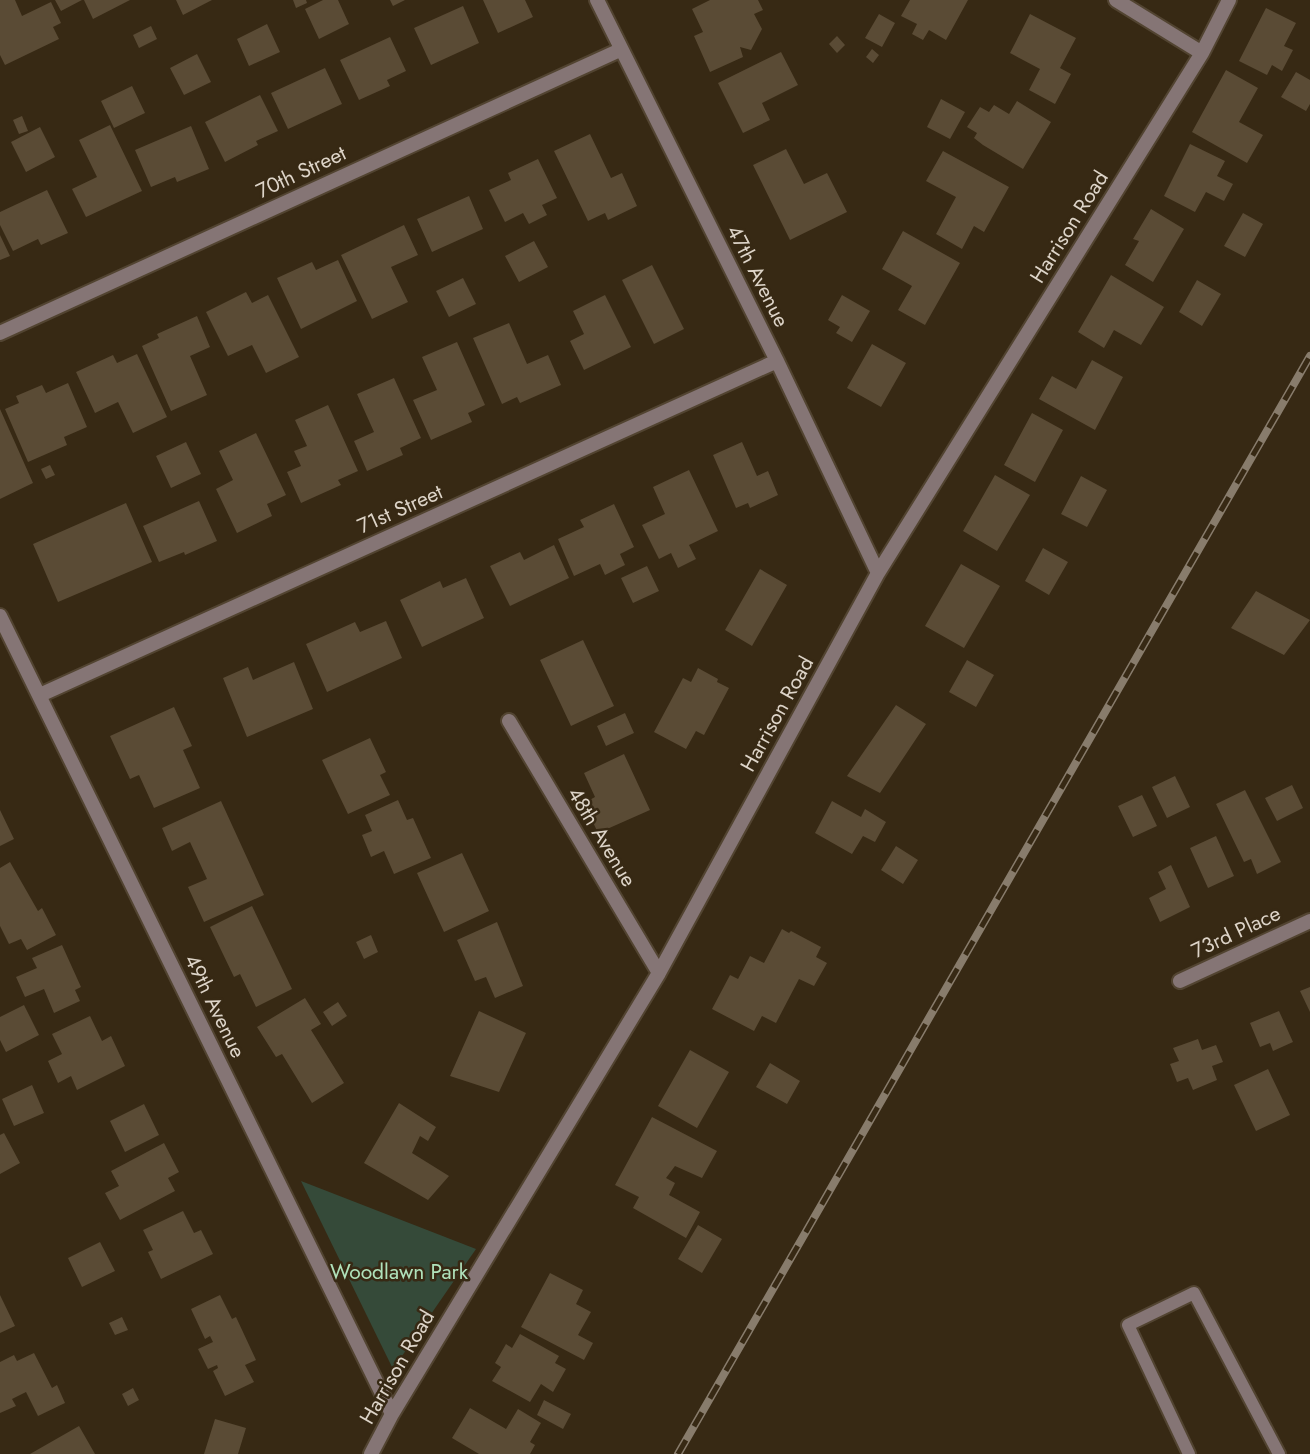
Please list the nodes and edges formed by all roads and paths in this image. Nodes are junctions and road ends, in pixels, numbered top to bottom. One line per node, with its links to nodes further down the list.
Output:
1 (597, 0): 4 (street, 47th Avenue)
2 (1116, 0): 5 (street)
3 (1229, 0): 5 (street, Harrison Road)
4 (620, 50): 6 (street, 70th Street); 7 (street, 47th Avenue)
5 (1202, 53): 8 (street, Harrison Road)
6 (0, 333)
7 (778, 361): 8 (street, 47th Avenue); 10 (street, 71st Street)
8 (878, 573): 13 (street, Harrison Road)
9 (0, 616): 10 (street, 49th Avenue)
10 (40, 695): 15 (street, 49th Avenue)
11 (509, 721): 13 (street, 48th Avenue)
12 (1310, 921): 14 (street, 73rd Place)
13 (659, 974): 15 (street, Harrison Road)
14 (1180, 981)
15 (392, 1414): 16 (street, Harrison Road)
16 (371, 1454)
17 (1189, 1454): 18 (lane)
18 (1279, 1454)

